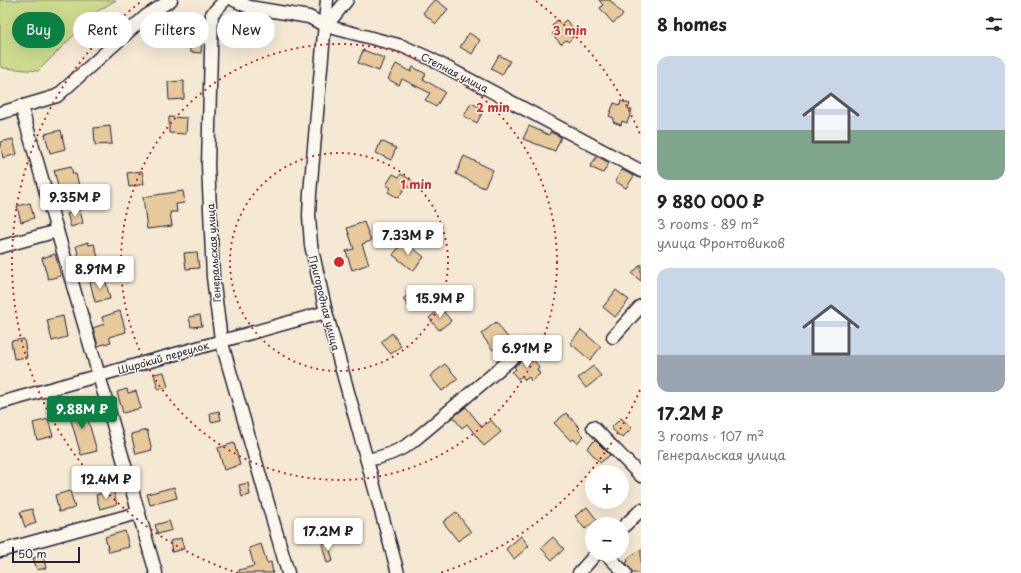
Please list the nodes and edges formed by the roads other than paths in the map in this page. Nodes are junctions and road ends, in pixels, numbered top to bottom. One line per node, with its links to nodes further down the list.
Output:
1 (171, 0): 7 (street)
2 (225, 0): 15 (street, Генеральская улица)
3 (234, 0): 6 (street, Степная улица)
4 (327, 0): 6 (street, Пригородная улица)
5 (348, 0): 6 (street)
6 (326, 26): 9 (street, Степная улица); 13 (street, Пригородная улица)
7 (21, 106): 8 (street); 10 (street)
8 (2, 109)
9 (641, 171)
10 (57, 231): 11 (street); 17 (street)
11 (0, 247)
12 (641, 306): 14 (street)
13 (326, 312): 15 (street, Широкий переулок); 20 (street, Пригородная улица)
14 (613, 337)
15 (221, 340): 17 (street, Широкий переулок); 29 (street, Генеральская улица)
16 (528, 345): 20 (street)
17 (99, 375): 18 (street, Широкий переулок); 23 (street)
18 (0, 403)
19 (593, 427): 21 (street)
20 (367, 460): 30 (street, Пригородная улица)
21 (641, 476)
22 (641, 510): 24 (street)
23 (138, 513): 25 (street); 28 (street)
24 (629, 521)
25 (0, 552)
26 (590, 561): 31 (street)
27 (613, 561): 32 (street)
28 (156, 573)
29 (288, 573)
30 (398, 573)
31 (579, 573)
32 (625, 573)

